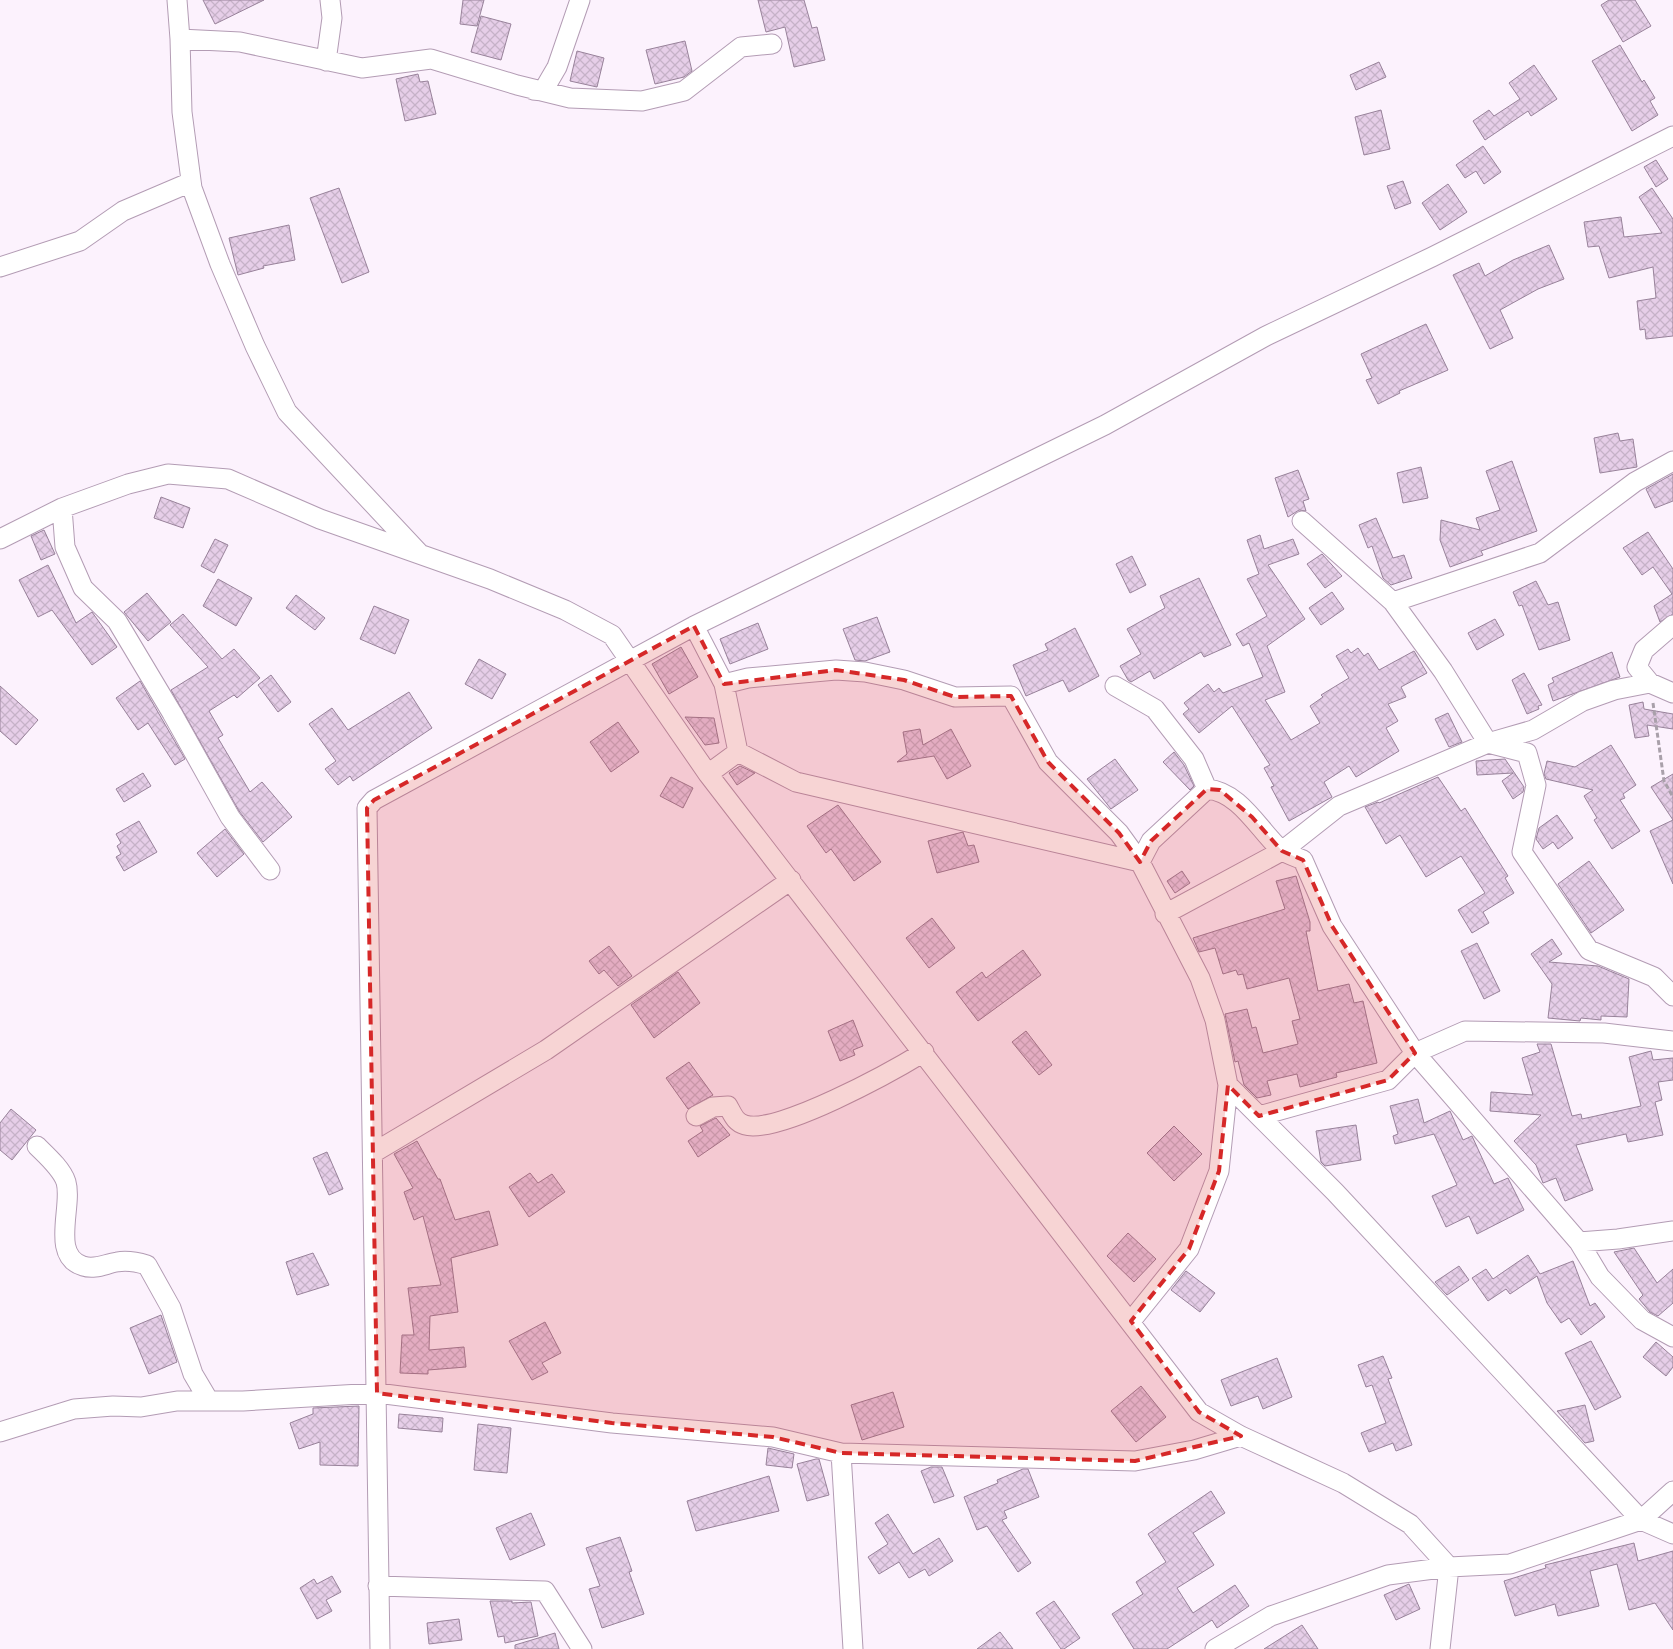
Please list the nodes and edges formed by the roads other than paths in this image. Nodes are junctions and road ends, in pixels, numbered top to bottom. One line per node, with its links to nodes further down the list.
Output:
1 (177, 0): 4 (street)
2 (330, 0): 6 (street)
3 (580, 0): 7 (street)
4 (180, 40): 6 (street); 9 (street)
5 (772, 44): 7 (street)
6 (326, 61): 7 (street)
7 (543, 91)
8 (1673, 136): 18 (street)
9 (191, 182): 10 (street); 15 (street)
10 (0, 267)
11 (1673, 461): 16 (street)
12 (62, 508): 14 (street); 15 (street); 30 (street)
13 (1302, 521): 16 (street)
14 (0, 540)
15 (421, 556): 19 (street)
16 (1393, 602): 24 (street)
17 (1673, 625): 20 (street)
18 (694, 626): 19 (street); 21 (street)
19 (629, 663): 26 (street); 41 (street)
20 (1650, 683): 23 (street); 24 (street)
21 (724, 684): 25 (street); 29 (street)
22 (1115, 686): 27 (street)
23 (1673, 693)
24 (1488, 743): 28 (street); 33 (street)
25 (738, 752): 26 (street); 29 (street)
26 (708, 774): 31 (street)
27 (1207, 789): 28 (street); 29 (street)
28 (1282, 851): 32 (street); 36 (street)
29 (1140, 862): 32 (street)
30 (270, 870)
31 (791, 880): 35 (street); 41 (street)
32 (1165, 914): 37 (street)
33 (1673, 996)
34 (1673, 1041): 36 (street)
35 (924, 1052): 38 (street); 44 (street)
36 (1415, 1054): 39 (street); 43 (street)
37 (1228, 1085): 39 (street); 44 (street)
38 (696, 1116)
39 (1259, 1116): 52 (street)
40 (37, 1146): 47 (street)
41 (373, 1153): 46 (street)
42 (1673, 1231): 43 (street)
43 (1579, 1242): 45 (street)
44 (1131, 1321): 49 (street)
45 (1673, 1337)
46 (377, 1394): 47 (street); 50 (street); 55 (street)
47 (210, 1401): 48 (street)
48 (0, 1432)
49 (1241, 1436): 50 (street); 54 (street)
50 (841, 1453): 58 (street)
51 (1673, 1491): 52 (street)
52 (1641, 1520): 53 (street); 54 (street)
53 (1673, 1534)
54 (1449, 1567): 59 (street); 60 (street)
55 (378, 1586): 56 (street); 57 (street)
56 (380, 1649)
57 (582, 1649)
58 (853, 1649)
59 (1215, 1649)
60 (1440, 1649)

